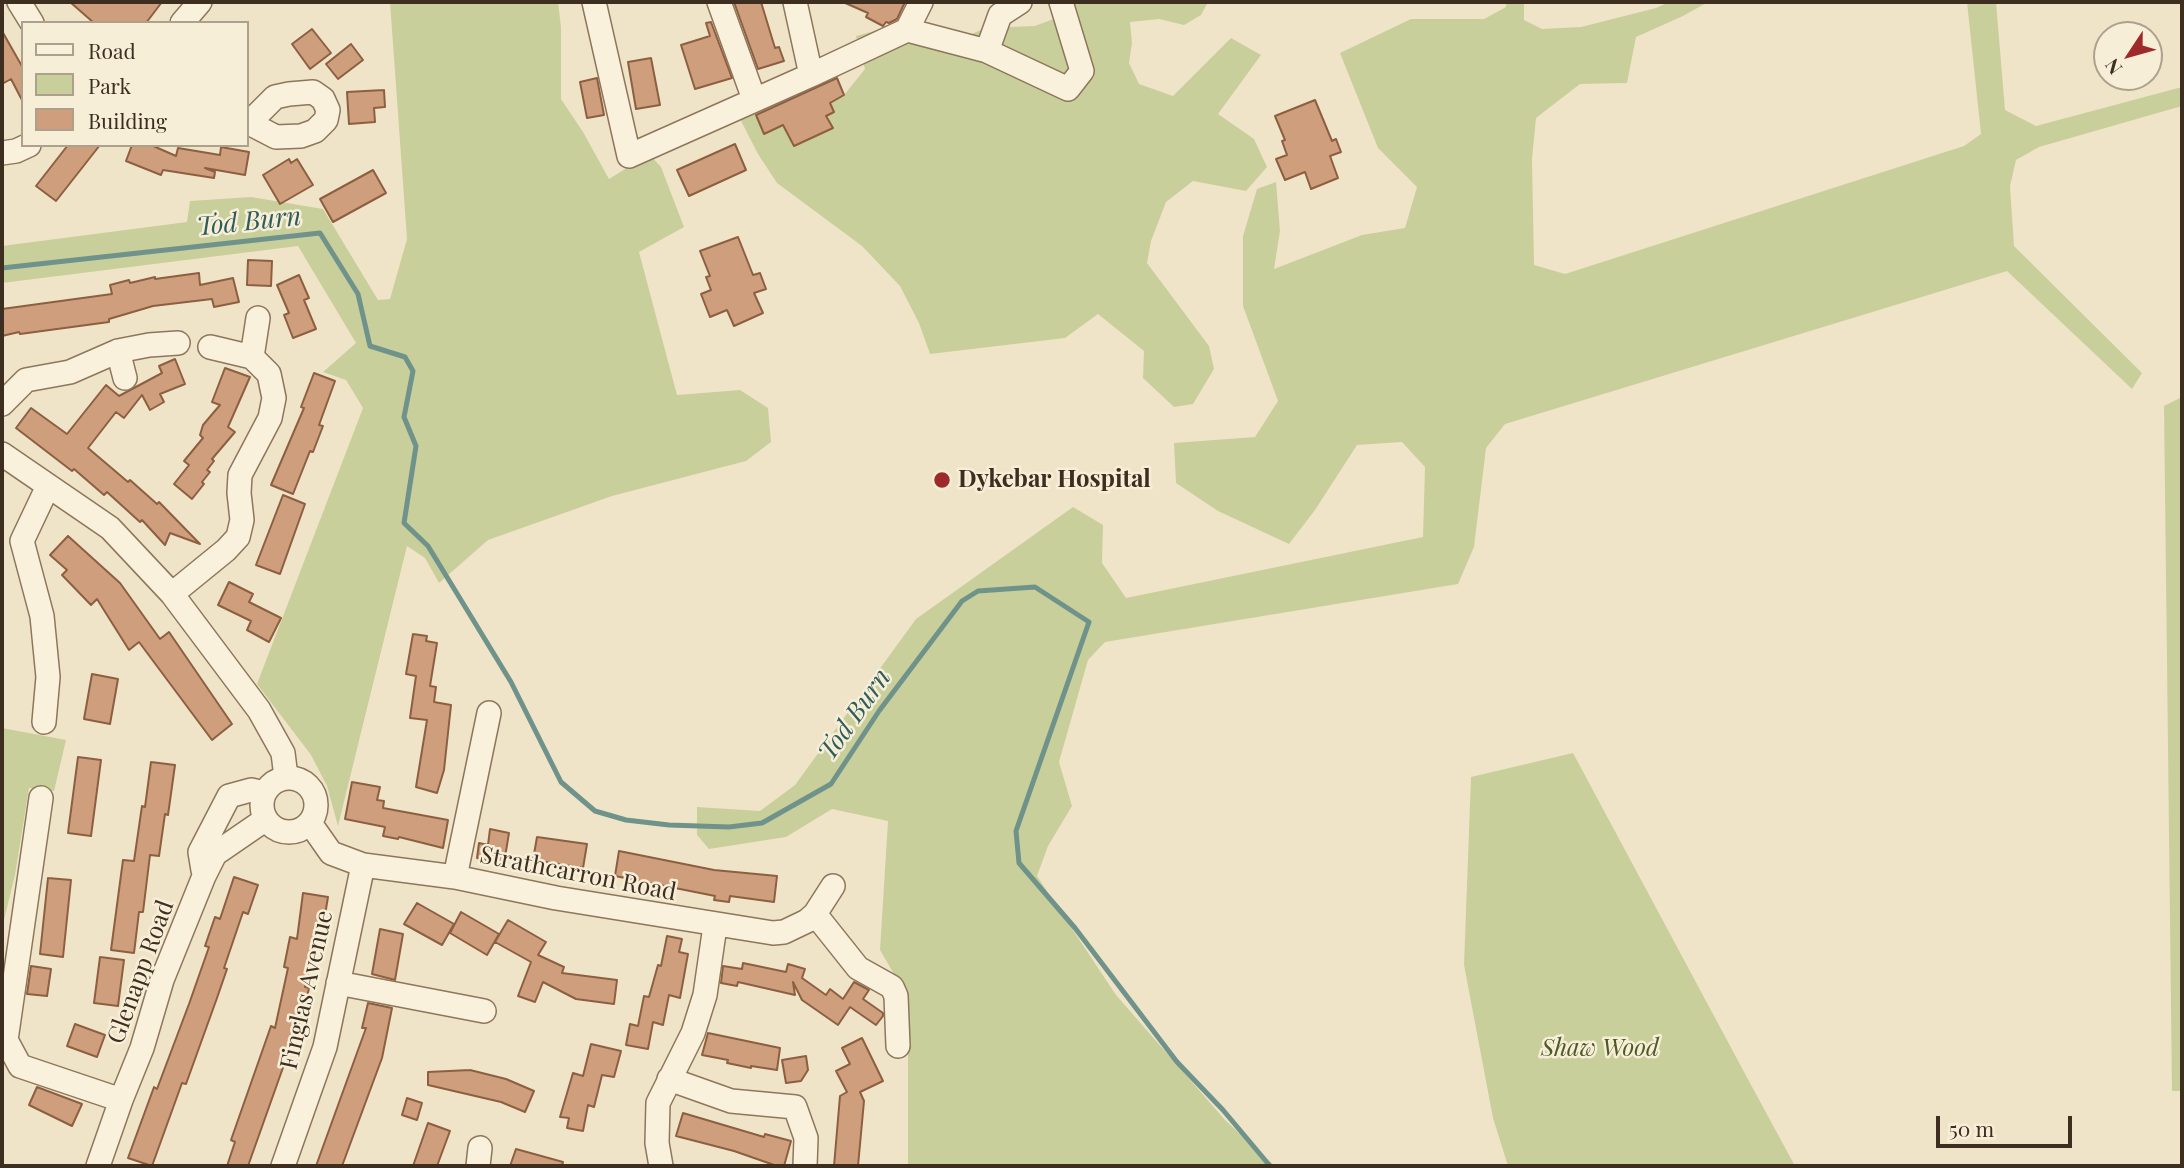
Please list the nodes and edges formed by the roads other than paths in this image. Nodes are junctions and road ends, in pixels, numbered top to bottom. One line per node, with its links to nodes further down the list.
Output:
1 (19, 2): 10 (street)
2 (200, 2): 11 (street)
3 (594, 2): 15 (street)
4 (719, 2): 15 (street)
5 (795, 2): 14 (street)
6 (921, 2): 12 (street)
7 (1020, 2): 9 (street)
8 (1061, 2): 13 (street)
9 (994, 8): 13 (street)
10 (31, 21)
11 (184, 21)
12 (907, 30): 13 (street); 14 (street)
13 (987, 51)
14 (811, 75): 15 (street)
15 (754, 99)
16 (25, 147): 17 (street)
17 (2, 153)
18 (258, 318): 22 (street)
19 (178, 343): 21 (street)
20 (209, 346): 22 (street)
21 (118, 351): 23 (street); 24 (street)
22 (252, 357): 27 (street)
23 (125, 378)
24 (2, 404)
25 (2, 454): 26 (street)
26 (48, 486): 27 (street); 29 (street)
27 (172, 594): 30 (street)
28 (489, 713): 37 (street)
29 (44, 722)
30 (286, 777): 31 (street); 34 (street)
31 (264, 793): 33 (street); 36 (street)
32 (41, 798): 45 (street)
33 (266, 819): 34 (street); 36 (street, Glenapp Road)
34 (310, 823): 35 (street, Strathcarron Road)
35 (363, 865): 37 (street, Strathcarron Road); 41 (street, Finglas Avenue)
36 (204, 876): 45 (street, Glenapp Road)
37 (455, 877): 40 (street, Strathcarron Road)
38 (833, 886): 39 (street, Strathcarron Road)
39 (815, 914): 40 (street, Strathcarron Road); 43 (street)
40 (715, 926): 44 (street)
41 (338, 983): 42 (street); 47 (street, Finglas Avenue)
42 (484, 1011)
43 (898, 1045)
44 (669, 1079): 48 (street); 49 (street)
45 (121, 1100): 46 (street, Glenapp Road)
46 (98, 1166)
47 (283, 1166)
48 (661, 1166)
49 (804, 1166)

